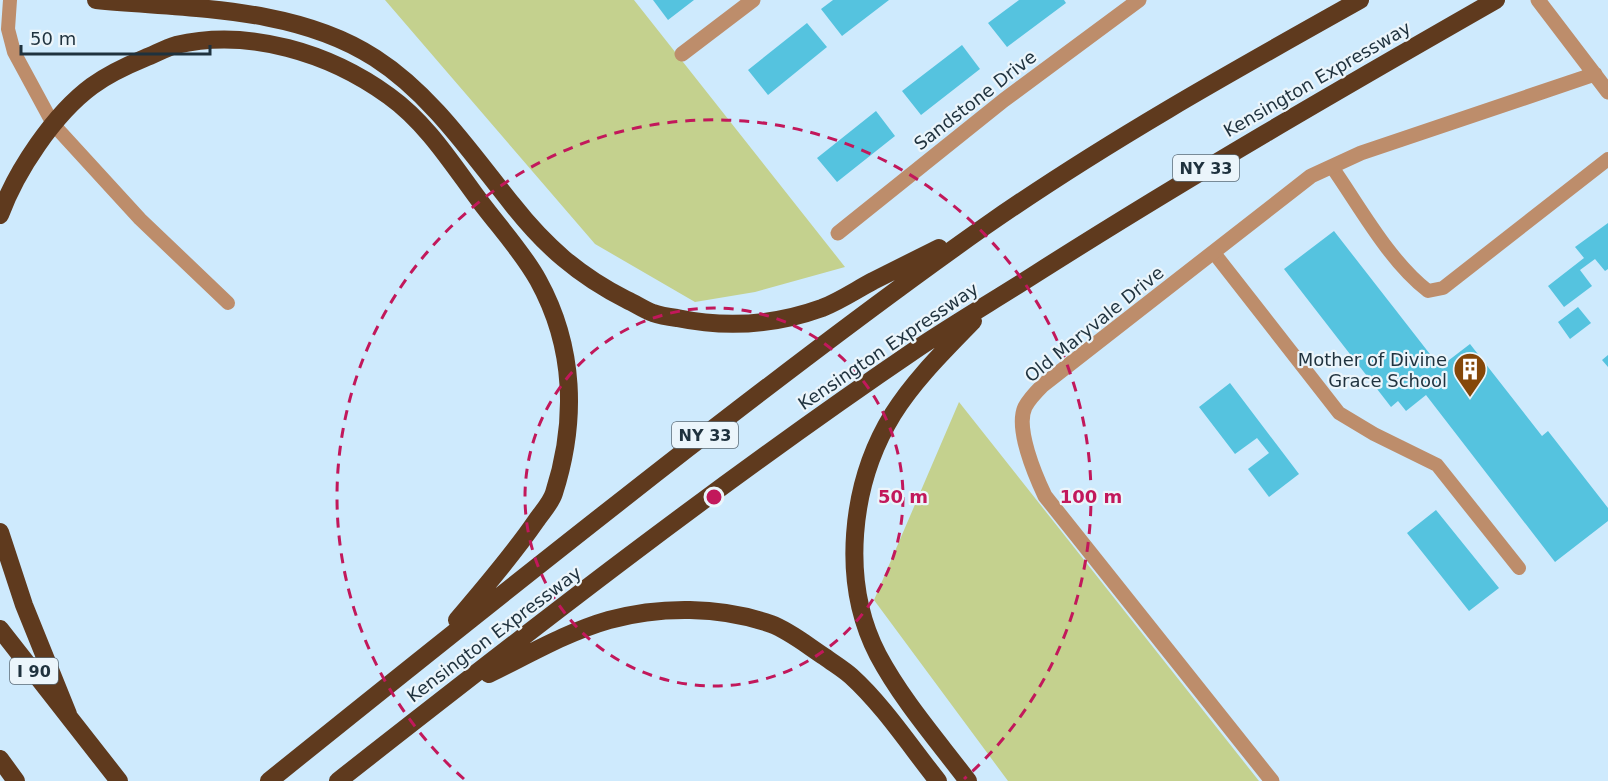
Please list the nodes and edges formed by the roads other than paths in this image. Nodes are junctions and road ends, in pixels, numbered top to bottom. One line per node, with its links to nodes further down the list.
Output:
1 (10, 0): 11 (lane)
2 (96, 0): 15 (highway)
3 (753, 0): 8 (street)
4 (1360, 0): 15 (highway, Kensington Expressway / NY 33)
5 (1496, 0): 18 (highway, Kensington Expressway / NY 33)
6 (1538, 0): 9 (street)
7 (1133, 2): 16 (street, Sandstone Drive)
8 (682, 54)
9 (1595, 74): 10 (street); 13 (street, Old Maryvale Drive)
10 (1608, 92)
11 (53, 124): 14 (highway); 19 (lane); 23 (highway)
12 (1608, 159): 13 (lane)
13 (1332, 167): 17 (street, Old Maryvale Drive)
14 (0, 215)
15 (987, 225): 23 (highway, Kensington Expressway / NY 33)
16 (838, 233)
17 (1214, 253): 21 (lane); 33 (street, Old Maryvale Drive)
18 (991, 302): 24 (highway, Kensington Expressway / NY 33); 32 (highway)
19 (228, 303)
20 (0, 532): 25 (highway)
21 (1519, 568)
22 (0, 629): 25 (highway, I 90)
23 (428, 653): 29 (highway, Kensington Expressway / NY 33)
24 (454, 690): 30 (highway, Kensington Expressway / NY 33); 31 (highway)
25 (68, 714): 28 (highway, I 90)
26 (0, 759): 27 (highway)
27 (16, 781)
28 (119, 781)
29 (269, 781)
30 (338, 781)
31 (938, 781)
32 (968, 781)
33 (1272, 781)

